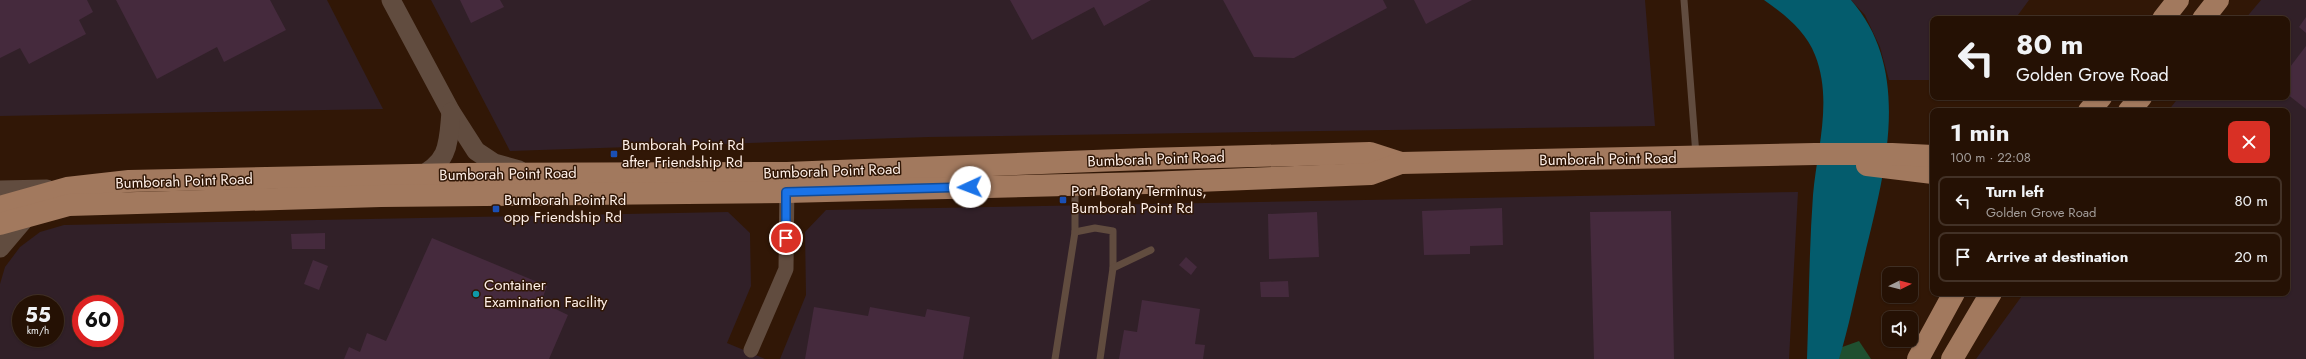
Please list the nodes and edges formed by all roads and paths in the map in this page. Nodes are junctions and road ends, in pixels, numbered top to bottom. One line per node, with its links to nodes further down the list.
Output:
1 (391, 0): 11 (street)
2 (1684, 0): 13 (lane)
3 (2178, 0): 5 (main road)
4 (2218, 0): 6 (main road)
5 (2165, 16)
6 (2205, 16)
7 (2098, 100): 9 (main road)
8 (2138, 100): 10 (main road)
9 (2092, 108)
10 (2132, 108)
11 (451, 112): 18 (street); 19 (street)
12 (1930, 156): 15 (main road, Bumborah Point Road)
13 (1696, 157): 15 (main road, Bumborah Point Road); 16 (main road, Bumborah Point Road)
14 (1145, 159): 16 (main road, Bumborah Point Road); 20 (main road, Bumborah Point Road); 21 (street)
15 (1889, 161): 17 (main road, Bumborah Point Road)
16 (1401, 163): 21 (main road, Bumborah Point Road)
17 (1930, 172)
18 (534, 174): 19 (main road, Bumborah Point Road); 20 (main road, Bumborah Point Road)
19 (421, 176): 23 (main road, Bumborah Point Road); 25 (street)
20 (787, 183): 22 (main road, Bumborah Point Road); 25 (main road, Bumborah Point Road); 35 (street)
21 (1147, 183): 22 (main road, Bumborah Point Road)
22 (1075, 185): 29 (lane)
23 (67, 188): 24 (street); 26 (main road, Bumborah Point Road)
24 (0, 190)
25 (381, 196): 27 (main road, Bumborah Point Road)
26 (0, 207)
27 (28, 215): 28 (main road, Bumborah Point Road); 30 (street)
28 (0, 224)
29 (1075, 232): 32 (lane); 36 (lane)
30 (0, 248)
31 (1151, 250): 32 (lane)
32 (1113, 268): 37 (lane)
33 (1952, 296): 38 (main road)
34 (1989, 296): 39 (main road)
35 (751, 350)
36 (1055, 359)
37 (1100, 359)
38 (1918, 359)
39 (1952, 359)

